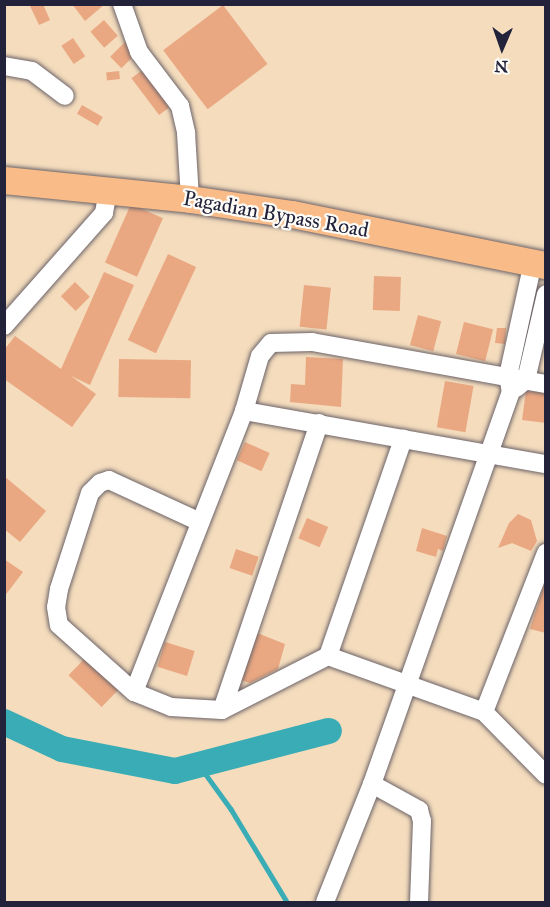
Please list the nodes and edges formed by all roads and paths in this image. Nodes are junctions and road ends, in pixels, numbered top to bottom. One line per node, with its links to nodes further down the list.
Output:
1 (122, 4): 6 (street)
2 (4, 66): 3 (street)
3 (64, 96)
4 (4, 180): 5 (highway, Pagadian Bypass Road)
5 (108, 190): 6 (highway, Pagadian Bypass Road); 9 (street)
6 (190, 199): 7 (highway, Pagadian Bypass Road)
7 (539, 263): 10 (street)
8 (546, 294): 10 (street)
9 (4, 326)
10 (515, 383): 11 (street); 12 (street); 15 (street)
11 (546, 384)
12 (244, 411): 13 (street); 17 (street)
13 (319, 423): 14 (street); 22 (street)
14 (404, 439): 15 (street); 19 (street)
15 (488, 455): 16 (street); 20 (street)
16 (546, 464)
17 (200, 522): 21 (street); 21 (street)
18 (546, 553): 23 (street)
19 (328, 656): 20 (street); 22 (street)
20 (407, 681): 23 (street); 25 (street)
21 (134, 692): 22 (street)
22 (222, 710)
23 (484, 712): 24 (street)
24 (545, 772)
25 (372, 784): 26 (street); 27 (street)
26 (325, 903)
27 (419, 903)

